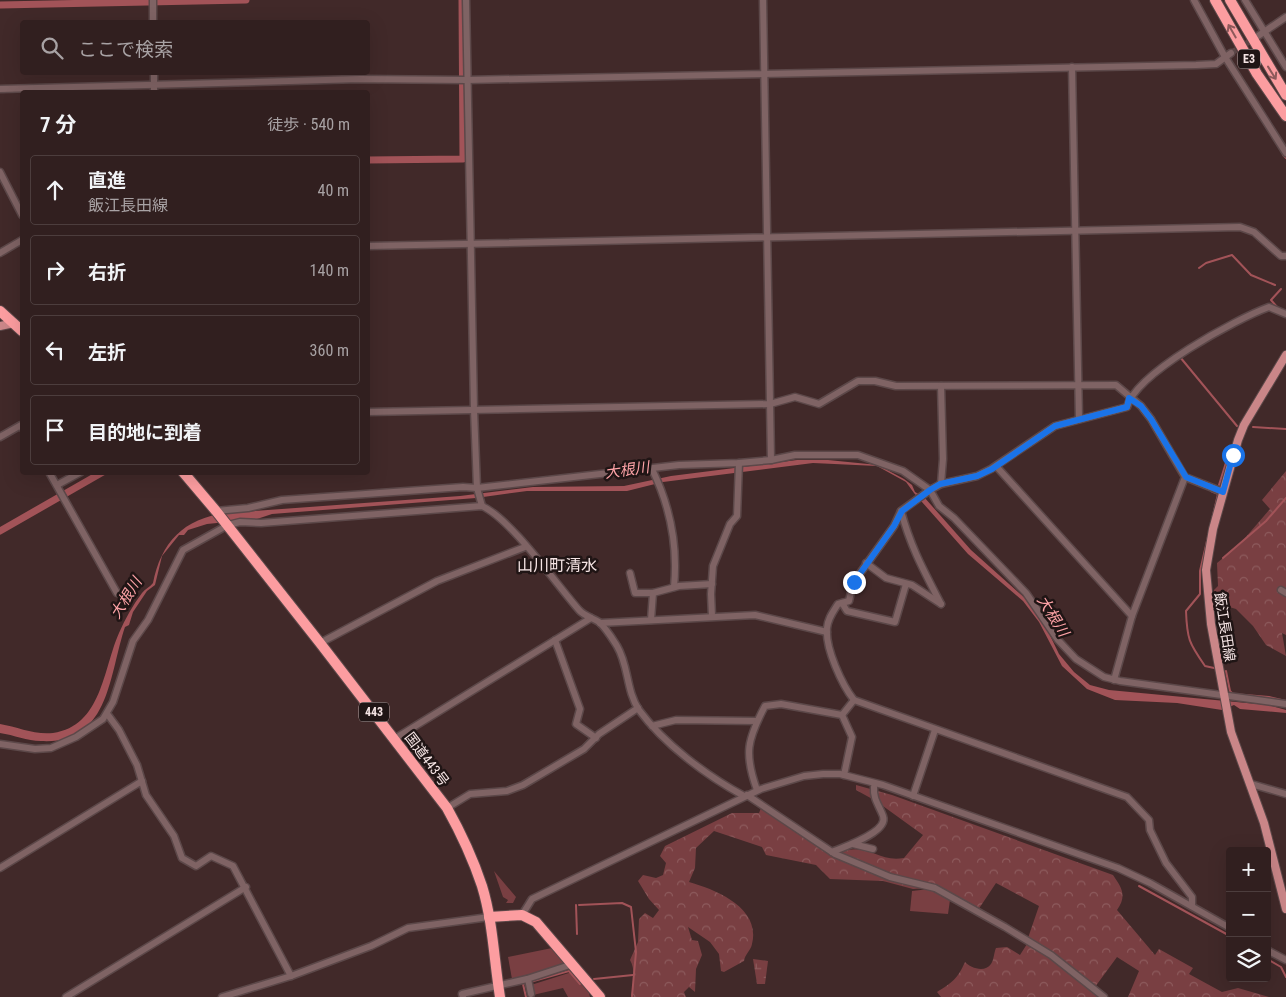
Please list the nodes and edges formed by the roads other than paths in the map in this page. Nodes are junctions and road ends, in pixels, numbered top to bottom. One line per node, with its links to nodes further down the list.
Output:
1 (153, 0): 9 (street)
2 (763, 0): 15 (street)
3 (1194, 0): 12 (street)
4 (1215, 0): 21 (highway, E3, one-way to 4)
5 (1230, 0): 20 (highway, E3, one-way to 20)
6 (1245, 0): 10 (street)
7 (466, 2): 17 (street)
8 (1286, 17): 10 (street)
9 (153, 20)
10 (1261, 35): 14 (street)
11 (1232, 53): 12 (street)
12 (1225, 57): 13 (street); 22 (street)
13 (1072, 67): 15 (street); 25 (street)
14 (1286, 67)
15 (764, 73): 17 (street); 26 (street)
16 (154, 75): 19 (street)
17 (468, 80): 19 (street); 28 (street)
18 (0, 89): 19 (street)
19 (154, 89)
20 (1286, 95)
21 (1286, 116)
22 (1286, 153)
23 (0, 172): 24 (street)
24 (20, 211)
25 (1074, 230): 26 (street); 31 (street); 39 (street)
26 (768, 237): 28 (street); 41 (street)
27 (20, 241): 30 (street)
28 (470, 244): 29 (street); 42 (street)
29 (370, 246)
30 (0, 253)
31 (1286, 256)
32 (0, 311): 34 (highway)
33 (1286, 314): 40 (street)
34 (14, 323): 35 (main road); 36 (highway)
35 (0, 326)
36 (20, 329)
37 (1286, 354): 59 (main road, 飯江長田線)
38 (941, 386): 39 (street); 41 (street); 55 (street)
39 (1079, 386): 40 (street); 44 (street)
40 (1129, 398): 44 (street); 54 (street)
41 (770, 404): 42 (street); 47 (street)
42 (474, 410): 43 (street); 57 (street)
43 (370, 412)
44 (1079, 418): 49 (street)
45 (20, 426): 46 (street)
46 (0, 437)
47 (771, 460): 48 (street); 58 (street)
48 (739, 464): 50 (street); 67 (street)
49 (996, 466): 55 (street); 74 (street)
50 (652, 469): 57 (street); 69 (street)
51 (51, 475): 56 (street)
52 (75, 475): 56 (street)
53 (186, 475): 61 (highway, 国道443号 / 443)
54 (1186, 477): 59 (street); 74 (street)
55 (940, 484): 58 (street)
56 (57, 485): 70 (street)
57 (478, 489): 60 (street); 61 (street)
58 (930, 490): 62 (street); 81 (street)
59 (1223, 492): 82 (main road, 飯江長田線)
60 (482, 505): 63 (street); 64 (street)
61 (216, 511): 63 (highway, 国道443号 / 443)
62 (902, 511): 65 (street); 68 (street)
63 (228, 525): 80 (highway, 国道443号 / 443); 86 (street)
64 (525, 546): 75 (street); 80 (street)
65 (866, 563): 68 (street); 72 (street)
66 (630, 573): 71 (street)
67 (712, 584): 69 (street); 73 (street)
68 (906, 584): 72 (street)
69 (674, 587): 71 (street)
70 (117, 593)
71 (652, 593): 76 (street)
72 (842, 603): 78 (street)
73 (712, 616): 76 (street); 78 (street)
74 (1132, 616): 81 (street)
75 (591, 618): 77 (street); 79 (street)
76 (651, 620): 77 (street)
77 (600, 623): 85 (street)
78 (827, 632): 83 (street)
79 (555, 640): 91 (street); 92 (street)
80 (320, 643): 102 (highway, 国道443号 / 443)
81 (1114, 680): 82 (street)
82 (1224, 698): 84 (street); 96 (main road, 飯江長田線)
83 (854, 700): 87 (street); 90 (street)
84 (1286, 704)
85 (638, 708): 89 (street); 92 (street)
86 (108, 715): 93 (street); 95 (street)
87 (842, 715): 88 (street); 94 (street)
88 (757, 721): 89 (street); 98 (street)
89 (652, 726): 100 (street)
90 (935, 730): 101 (street); 108 (street)
91 (399, 736)
92 (596, 738): 102 (street)
93 (0, 744)
94 (844, 775): 98 (street); 101 (street)
95 (142, 781): 106 (street); 107 (street)
96 (1251, 784): 99 (street); 109 (main road, 飯江長田線)
97 (874, 787): 103 (street)
98 (757, 790): 100 (street)
99 (1286, 794)
100 (746, 795): 105 (street); 110 (street)
101 (913, 796): 108 (street)
102 (447, 808): 111 (highway, 国道443号 / 443)
103 (870, 835): 104 (street); 104 (street)
104 (853, 844): 105 (street)
105 (832, 852): 125 (street)
106 (0, 868)
107 (246, 887): 116 (street); 121 (street)
108 (1192, 906): 112 (street)
109 (1286, 909)
110 (522, 915): 111 (highway); 115 (highway)
111 (489, 917): 116 (street); 118 (highway, 443)
112 (1226, 926)
113 (1271, 952): 114 (street)
114 (1286, 960)
115 (573, 964): 117 (street); 120 (highway)
116 (291, 976): 122 (street)
117 (528, 979): 118 (street); 119 (street)
118 (498, 985): 123 (street); 124 (highway, 443)
119 (531, 994)
120 (597, 996)
121 (66, 997)
122 (222, 997)
123 (462, 997)
124 (500, 997)
125 (1104, 997)

